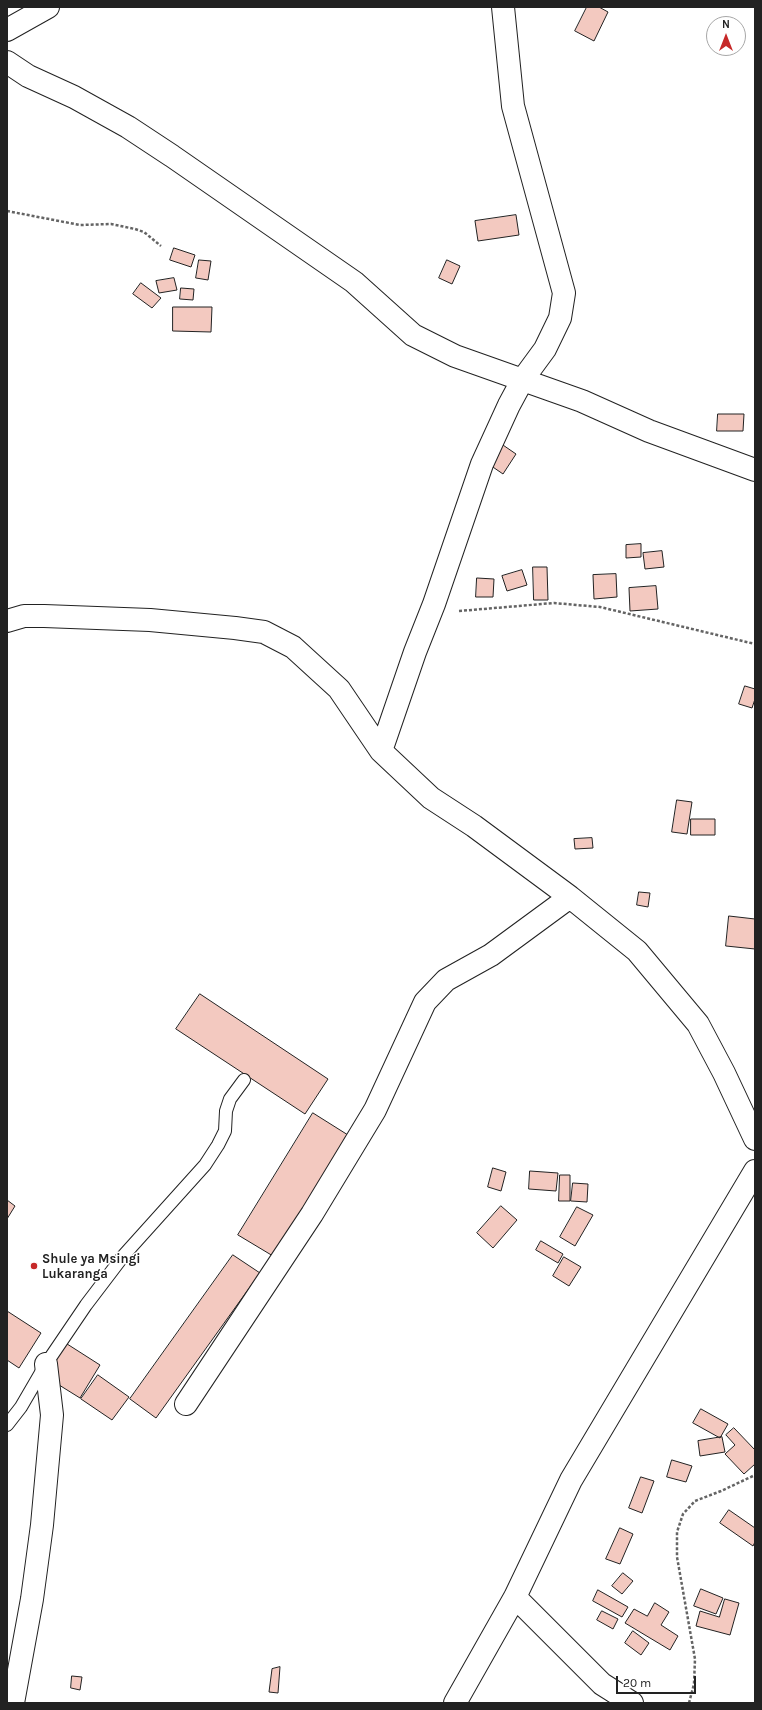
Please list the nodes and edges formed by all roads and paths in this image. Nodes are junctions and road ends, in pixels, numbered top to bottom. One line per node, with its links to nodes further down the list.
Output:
1 (48, 7): 3 (street)
2 (503, 7): 7 (street)
3 (7, 30)
4 (7, 62): 7 (street)
5 (7, 211): 6 (path)
6 (161, 246)
7 (523, 379): 8 (street); 9 (street)
8 (755, 470)
9 (430, 615): 11 (path); 12 (street)
10 (7, 621): 12 (street)
11 (755, 644)
12 (381, 751): 13 (street)
13 (570, 897): 15 (street); 18 (street)
14 (244, 1080): 17 (lane)
15 (755, 1139)
16 (755, 1171): 21 (street)
17 (46, 1364): 19 (lane); 22 (street)
18 (186, 1404)
19 (7, 1425)
20 (755, 1475): 25 (path)
21 (516, 1597): 23 (street); 24 (street)
22 (13, 1703)
23 (454, 1703)
24 (632, 1703)
25 (689, 1703)

